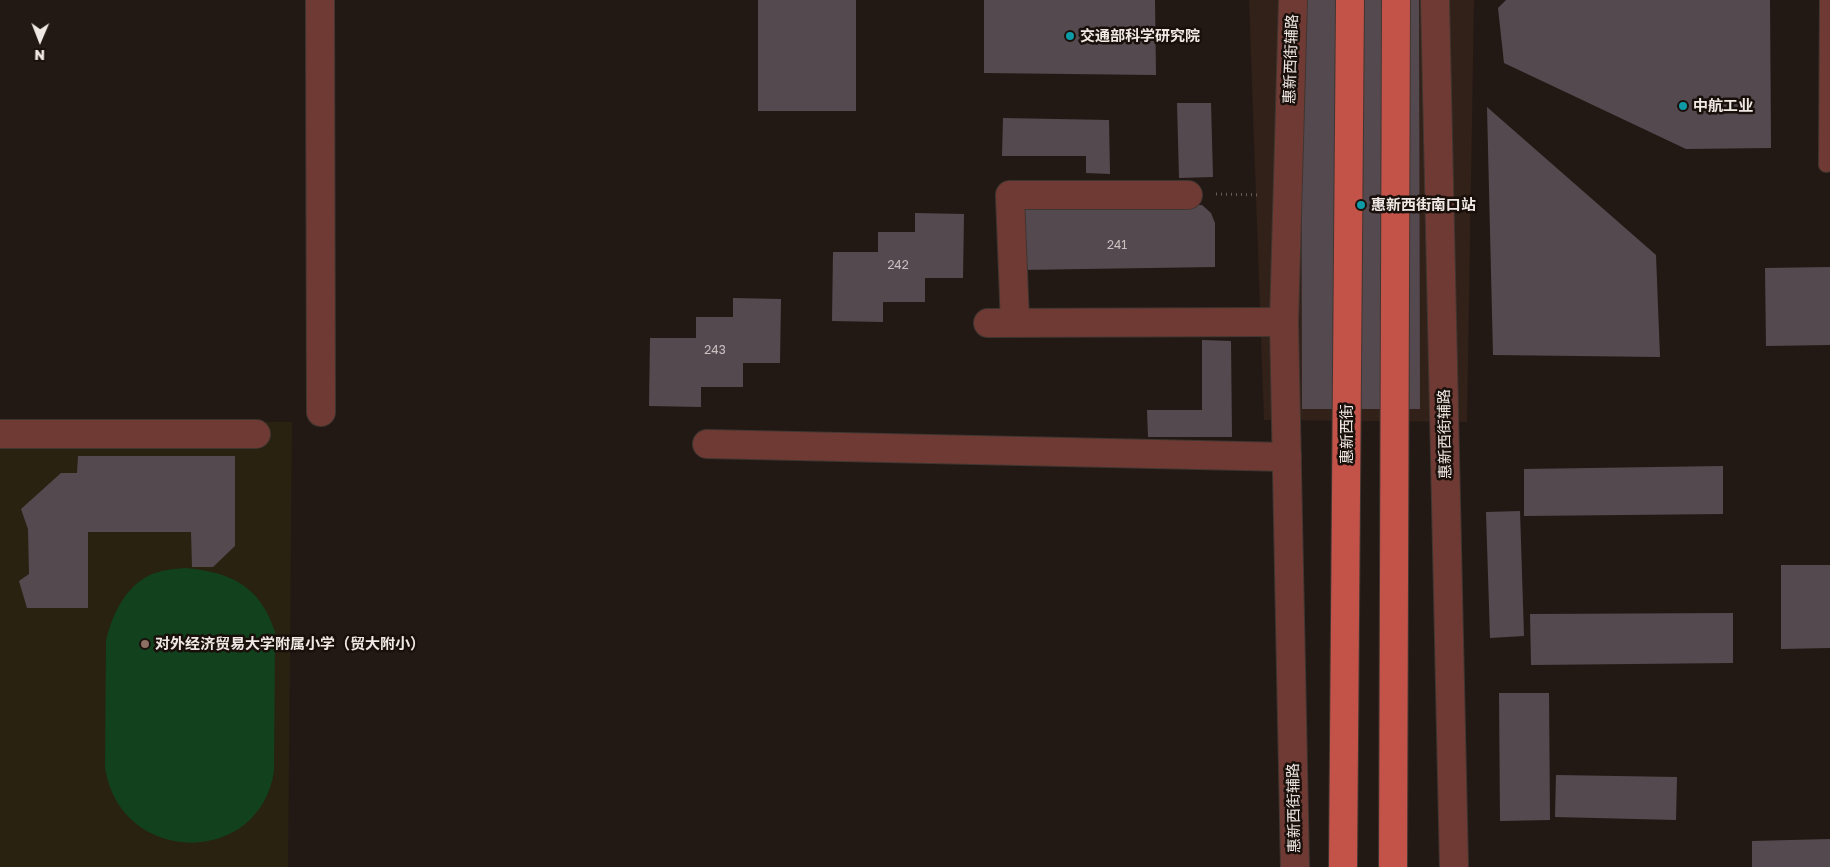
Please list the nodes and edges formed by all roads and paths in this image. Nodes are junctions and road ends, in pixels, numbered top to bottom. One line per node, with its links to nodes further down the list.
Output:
1 (320, 0): 13 (street)
2 (1293, 0): 10 (street, 惠新西街辅路)
3 (1350, 0): 19 (main road, 惠新西街)
4 (1396, 0): 20 (main road)
5 (1435, 0): 21 (street, 惠新西街辅路)
6 (1827, 0): 7 (lane)
7 (1826, 165)
8 (1201, 195): 9 (path); 12 (street)
9 (1263, 195)
10 (1284, 322): 12 (street); 17 (street, 惠新西街辅路)
11 (988, 323): 12 (street)
12 (1015, 323)
13 (321, 412)
14 (0, 434): 15 (street)
15 (256, 434)
16 (707, 444): 17 (street)
17 (1287, 457): 18 (street, 惠新西街辅路)
18 (1295, 867)
19 (1344, 867)
20 (1393, 867)
21 (1454, 867)

